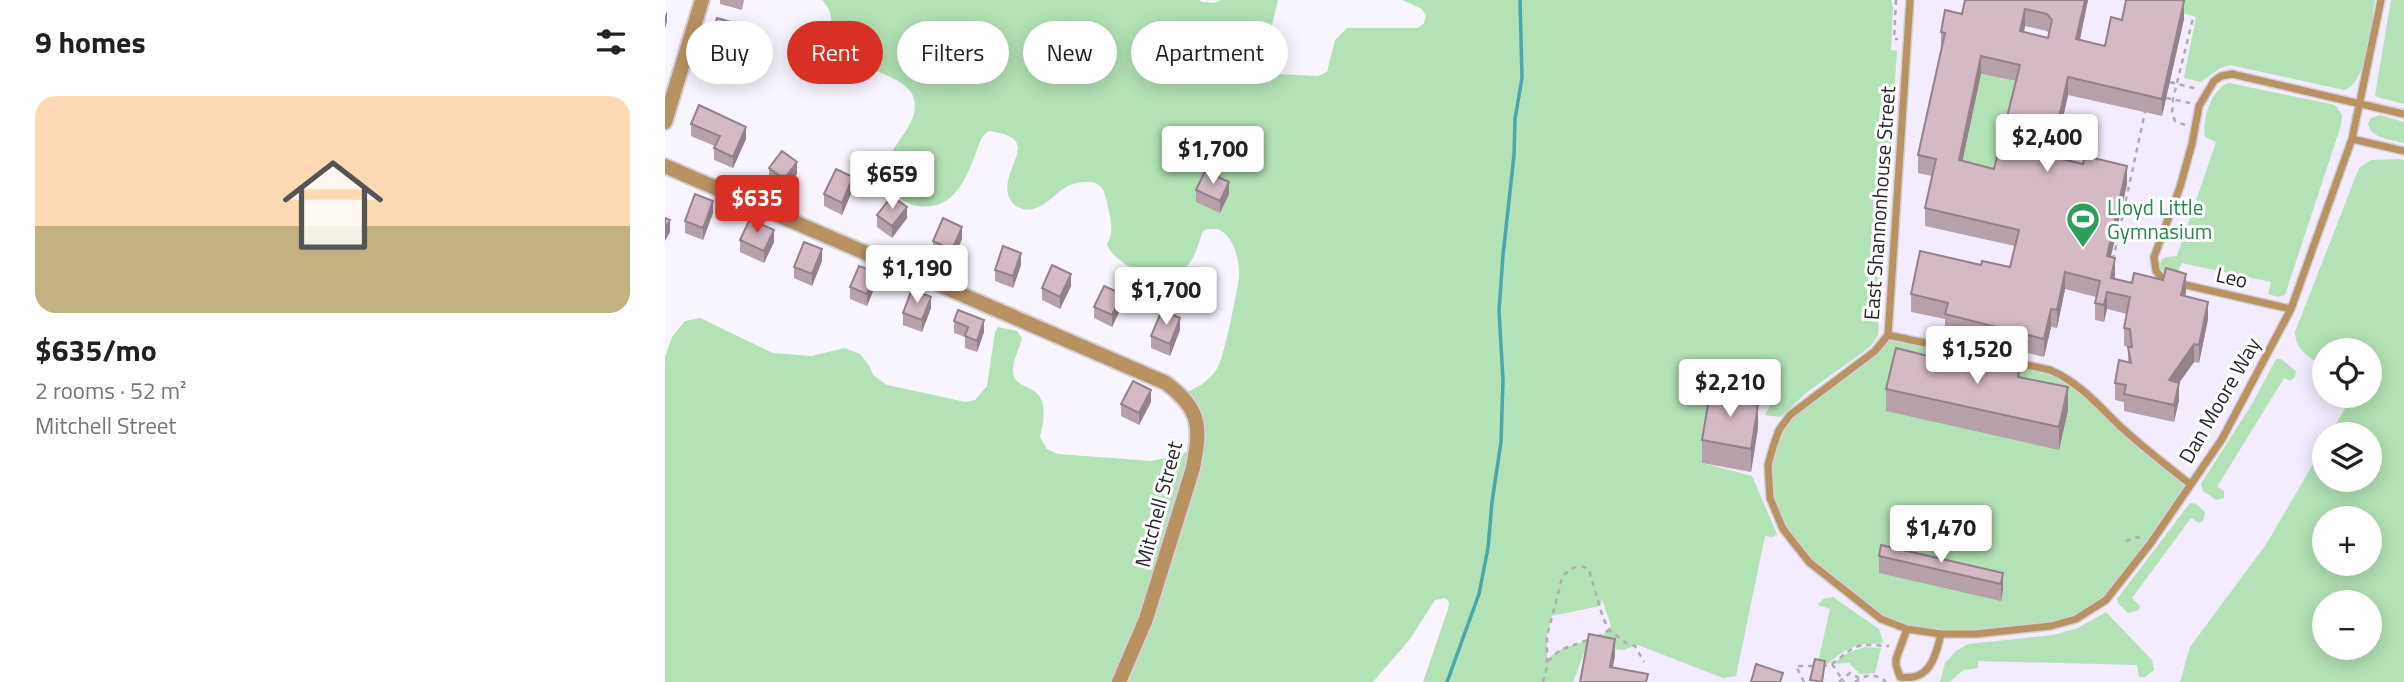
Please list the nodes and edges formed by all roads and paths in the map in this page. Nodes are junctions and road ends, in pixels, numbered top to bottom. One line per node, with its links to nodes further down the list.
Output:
1 (702, 0): 14 (street)
2 (1910, 0): 21 (lane, East Shannonhouse Street)
3 (2381, 0): 10 (lane, Dan Moore Way)
4 (2193, 18): 6 (path)
5 (2170, 82): 6 (path)
6 (2176, 84): 7 (path); 9 (path)
7 (2206, 92): 10 (lane); 11 (lane)
8 (2166, 98): 9 (path)
9 (2173, 99): 11 (path); 15 (path)
10 (2361, 103): 13 (lane); 16 (lane, Dan Moore Way)
11 (2200, 105): 15 (lane)
12 (2145, 113): 19 (path)
13 (2404, 114)
14 (665, 122)
15 (2195, 127): 20 (lane, Leo)
16 (2351, 139): 17 (lane); 20 (lane, Dan Moore Way)
17 (2404, 151)
18 (665, 166): 34 (street, Mitchell Street)
19 (2112, 260)
20 (2291, 309): 22 (lane, Dan Moore Way)
21 (1888, 335): 22 (lane); 25 (lane, East Shannonhouse Street)
22 (2190, 484): 24 (lane, Dan Moore Way)
23 (2126, 541): 24 (path)
24 (2150, 544): 27 (lane, Dan Moore Way)
25 (1907, 629): 27 (lane, Dan Moore Way); 28 (lane)
26 (1609, 630): 29 (path); 29 (path); 30 (path)
27 (1941, 634): 28 (lane)
28 (1900, 647): 31 (path)
29 (1547, 662): 35 (path)
30 (1644, 662)
31 (1832, 664): 33 (path); 36 (path)
32 (1857, 680): 33 (path); 37 (path)
33 (1842, 681)
34 (1119, 682)
35 (1543, 682)
36 (1804, 682)
37 (1886, 682)

